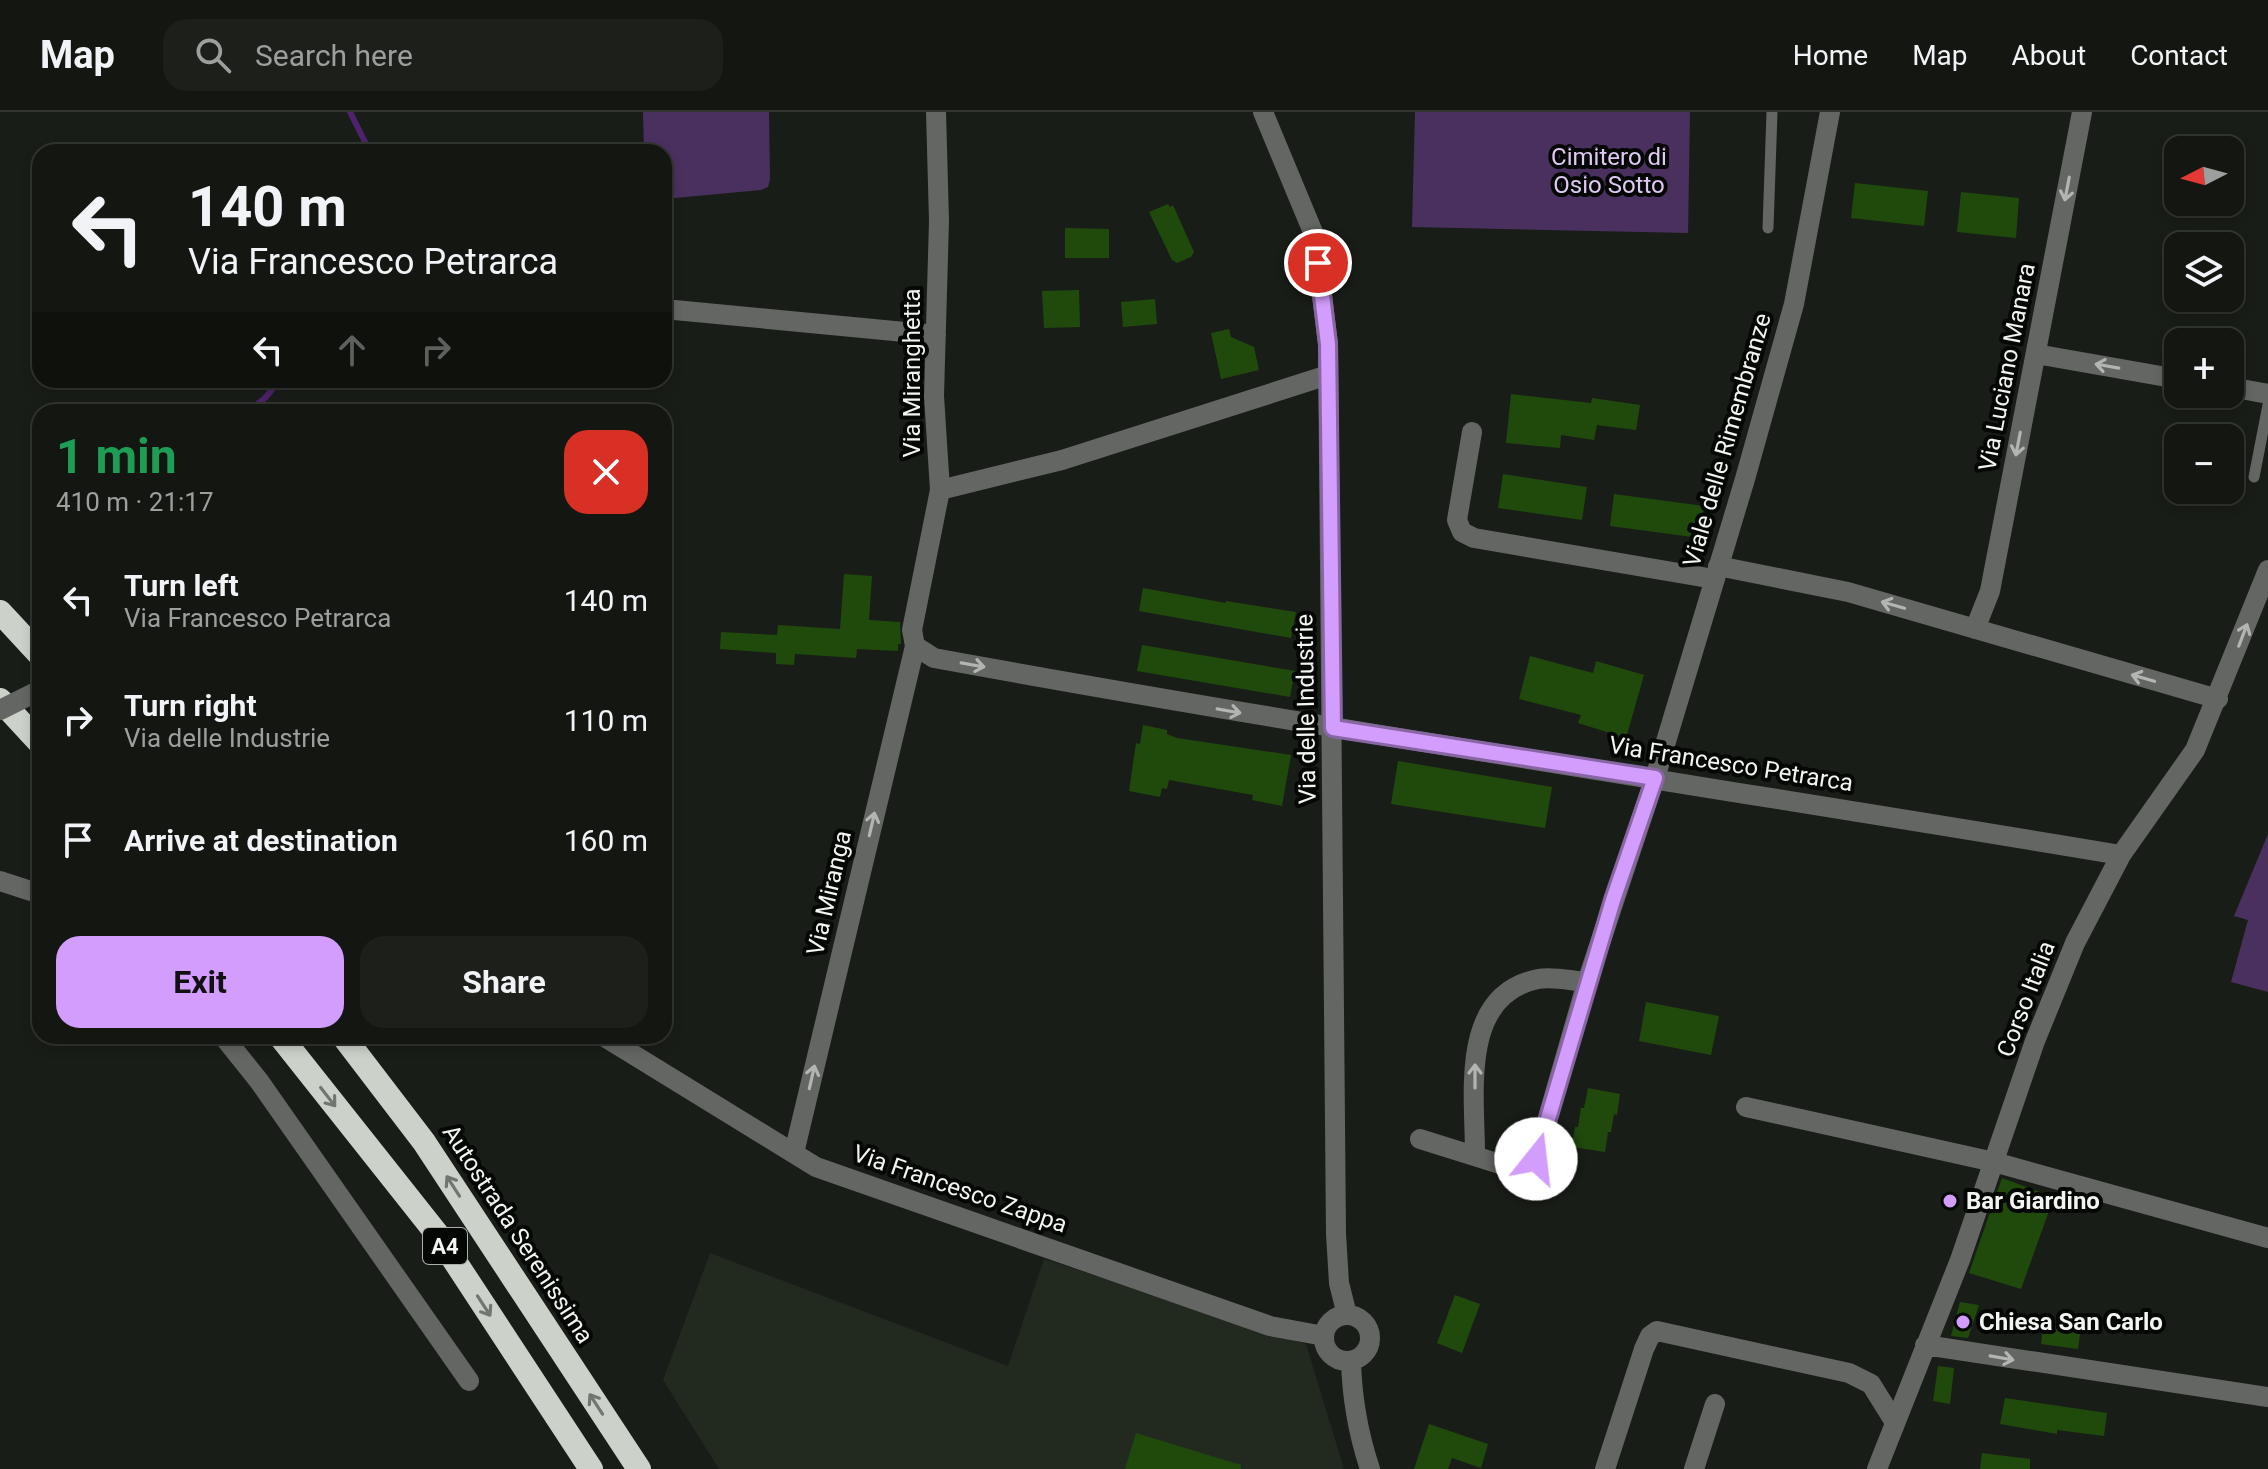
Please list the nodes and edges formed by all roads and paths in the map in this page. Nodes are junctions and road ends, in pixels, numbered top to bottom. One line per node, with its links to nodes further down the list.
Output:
1 (936, 112): 8 (street, Via Miranghetta)
2 (1263, 112): 10 (street, Via delle Industrie)
3 (1772, 112): 6 (lane)
4 (1830, 112): 19 (street, Viale delle Rimembranze)
5 (2082, 112): 9 (street, Via Luciano Manara, one-way to 9)
6 (1768, 228)
7 (672, 310): 8 (street)
8 (936, 335): 17 (street, Via Miranghetta)
9 (2036, 354): 11 (street, one-way to 9); 21 (street, Via Luciano Manara, one-way to 21)
10 (1328, 375): 17 (street); 28 (street, Via delle Industrie)
11 (2164, 377)
12 (2244, 390): 13 (street)
13 (2268, 394)
14 (2268, 405): 16 (lane)
15 (1472, 432): 19 (street)
16 (2254, 477)
17 (940, 490): 22 (street, Via Miranghetta)
18 (2268, 570): 25 (street, Corso Italia, one-way to 18)
19 (1716, 573): 21 (street, one-way to 19); 30 (street, Viale delle Rimembranze)
20 (0, 612): 23 (highway)
21 (1975, 629): 25 (street, one-way to 21)
22 (914, 638): 28 (street, one-way to 28); 41 (street, Via Miranga, one-way to 22)
23 (32, 646)
24 (32, 694): 27 (street, bridge)
25 (2218, 699): 31 (street, Corso Italia)
26 (0, 700): 29 (highway)
27 (0, 710)
28 (1333, 728): 30 (street, Via Francesco Petrarca); 45 (street, Via delle Industrie)
29 (32, 734)
30 (1655, 778): 31 (street, Via Francesco Petrarca); 34 (street, Viale delle Rimembranze)
31 (2121, 855): 43 (street, Corso Italia)
32 (0, 881): 33 (street)
33 (32, 891)
34 (1587, 982): 42 (street, Viale delle Rimembranze); 42 (street, one-way to 34)
35 (229, 1044): 49 (street)
36 (286, 1044): 53 (highway, A4, one-way to 53)
37 (349, 1044): 54 (highway, Autostrada Serenissima / A4, one-way to 37)
38 (616, 1044): 41 (street, Via Francesco Zappa)
39 (1746, 1107): 43 (street)
40 (1420, 1139): 42 (street)
41 (794, 1153): 46 (street, Via Francesco Zappa)
42 (1475, 1154)
43 (1994, 1162): 44 (street); 47 (street, Corso Italia)
44 (2268, 1238)
45 (1347, 1315): 46 (street); 48 (street, Via delle Industrie)
46 (1324, 1336): 48 (street)
47 (1925, 1345): 50 (street, one-way to 50); 52 (street, Corso Italia)
48 (1351, 1361): 55 (street)
49 (469, 1381)
50 (2268, 1397)
51 (1715, 1404): 57 (street)
52 (1894, 1421): 56 (street); 58 (street, Corso Italia)
53 (591, 1469)
54 (639, 1469)
55 (1370, 1469)
56 (1605, 1469)
57 (1694, 1469)
58 (1877, 1469)

